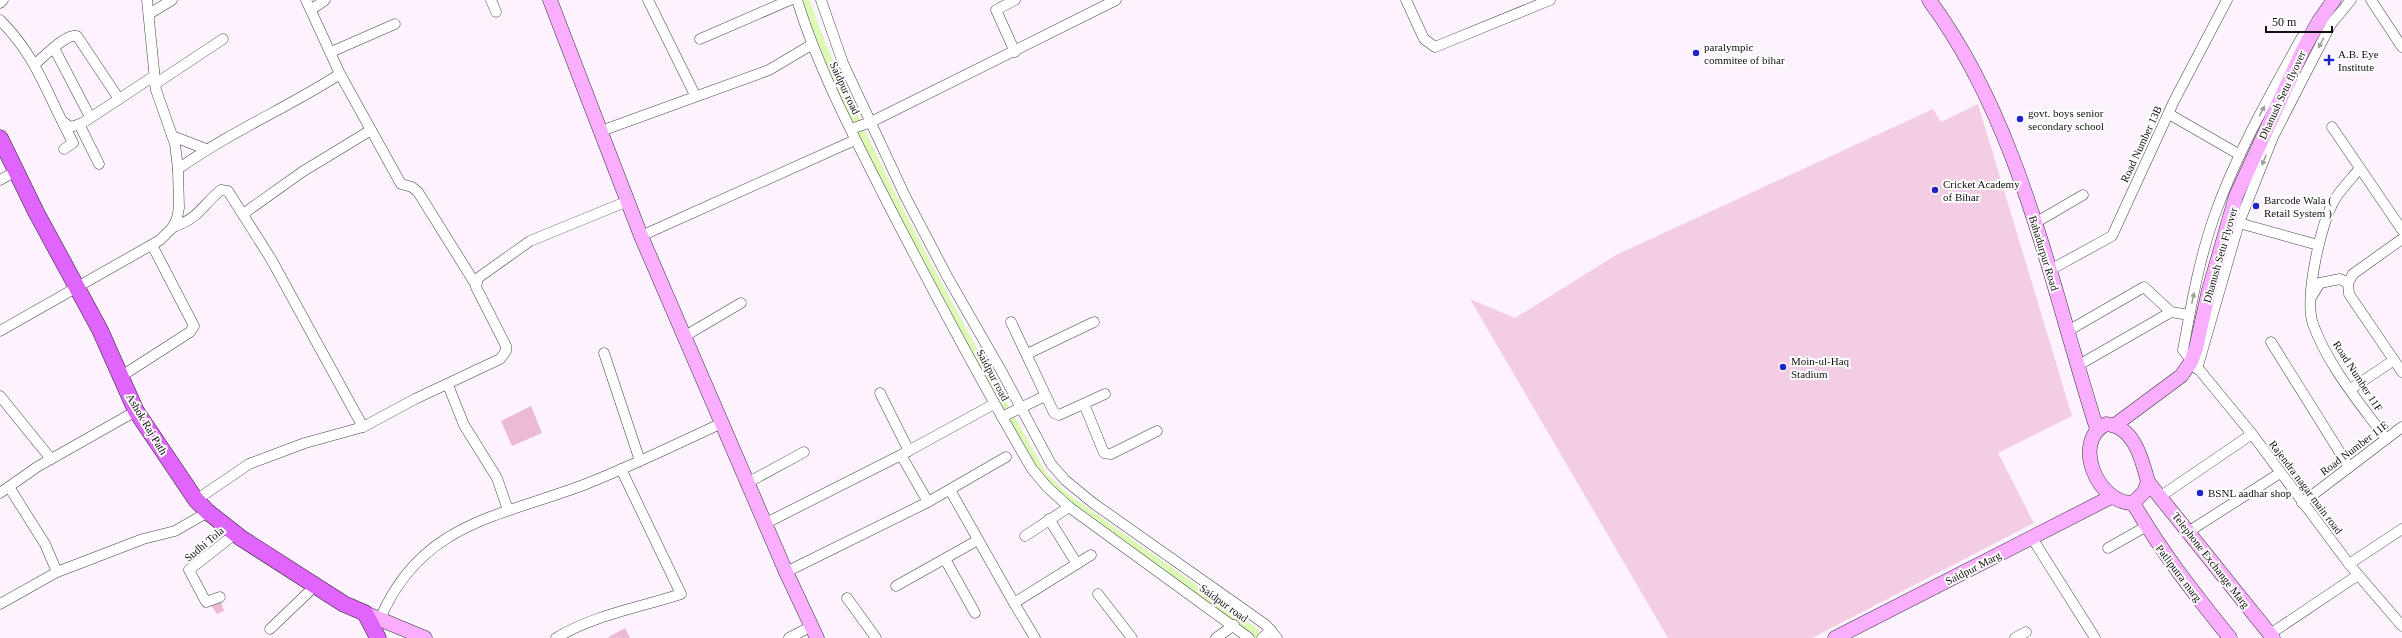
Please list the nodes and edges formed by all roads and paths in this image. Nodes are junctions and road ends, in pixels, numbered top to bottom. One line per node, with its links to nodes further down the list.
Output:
1 (3, 0): 22 (street)
2 (147, 0): 25 (street)
3 (172, 0): 25 (street)
4 (306, 0): 23 (street)
5 (325, 0): 23 (street)
6 (491, 0): 24 (street)
7 (550, 0): 48 (main road)
8 (648, 0): 38 (street)
9 (790, 0): 29 (street)
10 (797, 0): 30 (street, Saidpur road)
11 (821, 0): 43 (street)
12 (1015, 0): 34 (street)
13 (1116, 0): 34 (street)
14 (1406, 0): 15 (street)
15 (1550, 0)
16 (1929, 0): 64 (main road, Bahadurpur Road)
17 (2227, 0): 40 (street, Road Number 13B)
18 (2329, 0): 55 (street, one-way to 18)
19 (2334, 0): 54 (main road, Dhanush Setu flyover)
20 (2351, 0): 65 (street, one-way to 65)
21 (2371, 0): 31 (street)
22 (0, 3)
23 (311, 10): 33 (street)
24 (496, 12)
25 (149, 14): 37 (street)
26 (0, 20): 35 (street)
27 (395, 24): 33 (street)
28 (223, 39): 37 (street)
29 (700, 39)
30 (811, 45): 38 (street); 46 (street, Saidpur road)
31 (2402, 47)
32 (54, 48): 35 (street); 39 (street); 41 (street)
33 (331, 52): 36 (street)
34 (1015, 52): 43 (street)
35 (35, 64): 42 (street)
36 (340, 74): 47 (street); 53 (street)
37 (155, 80): 39 (street); 49 (street)
38 (696, 95): 48 (street)
39 (119, 98): 41 (street)
40 (2168, 114): 55 (street); 72 (street, Road Number 13B)
41 (90, 117): 44 (street)
42 (63, 123): 44 (street); 52 (street)
43 (869, 123): 46 (street); 101 (street)
44 (79, 124): 56 (street)
45 (2332, 127): 57 (street)
46 (853, 128): 51 (street, Saidpur road)
47 (370, 130): 63 (street); 74 (street)
48 (601, 131): 62 (main road)
49 (172, 136): 53 (street); 58 (street)
50 (0, 138): 59 (main road, Ashok Raj Path)
51 (855, 140): 68 (street); 99 (street, Saidpur road)
52 (64, 149)
53 (206, 149): 58 (street)
54 (2257, 150): 89 (main road, Dhanush Setu Flyover)
55 (2240, 155): 79 (street, one-way to 55)
56 (99, 164)
57 (2360, 168): 67 (street); 71 (street, Road Number 11F)
58 (178, 169): 66 (street)
59 (16, 171): 60 (street); 75 (main road, Ashok Raj Path)
60 (0, 180)
61 (2083, 195): 64 (street)
62 (628, 201): 68 (main road); 74 (street)
63 (243, 214): 66 (street); 107 (street)
64 (2035, 223): 72 (main road, Bahadurpur Road)
65 (2239, 223): 71 (street); 89 (street)
66 (173, 227): 70 (street)
67 (2402, 230)
68 (641, 236): 84 (main road)
69 (2402, 239): 73 (street)
70 (152, 245): 75 (street); 92 (street)
71 (2318, 245): 76 (street, Road Number 11F)
72 (2050, 270): 83 (main road, Bahadurpur Road)
73 (2348, 283): 76 (street); 88 (street)
74 (476, 284): 93 (street)
75 (77, 285): 82 (street); 92 (main road, Ashok Raj Path)
76 (2312, 296): 94 (street, Road Number 11F)
77 (741, 303): 84 (street)
78 (2171, 312): 79 (street); 83 (street); 90 (street)
79 (2189, 315): 89 (street)
80 (1011, 322): 87 (street)
81 (1094, 322): 87 (street)
82 (0, 331)
83 (2066, 332): 90 (main road, Bahadurpur Road)
84 (685, 336): 105 (main road)
85 (2271, 342): 119 (street)
86 (604, 353): 118 (street)
87 (1027, 354): 98 (street)
88 (2394, 360): 91 (street); 94 (street)
89 (2194, 362): 103 (main road); 111 (street, Rajendra nagar main road)
90 (2077, 366): 109 (main road, Bahadurpur Road)
91 (2402, 372)
92 (120, 377): 102 (main road, Ashok Raj Path)
93 (448, 385): 107 (street); 136 (street)
94 (2351, 389): 113 (street, Road Number 11F)
95 (880, 393): 115 (street)
96 (1105, 394): 100 (street)
97 (0, 396): 117 (street)
98 (1045, 396): 100 (street); 101 (street)
99 (994, 404): 104 (street, Saidpur road); 115 (street)
100 (1084, 404): 110 (street)
101 (1018, 409): 104 (street); 123 (street)
102 (136, 411): 117 (street); 131 (main road, Ashok Raj Path)
103 (2133, 411): 106 (main road); 112 (main road)
104 (1003, 416): 127 (street, Saidpur road)
105 (722, 423): 118 (street); 122 (main road)
106 (2115, 425): 109 (main road); 112 (main road)
107 (363, 427): 131 (street)
108 (2402, 427): 113 (street, Road Number 11E)
109 (2097, 429): 130 (main road)
110 (1157, 431)
111 (2252, 434): 121 (street, Rajendra nagar main road); 129 (street)
112 (2131, 437): 124 (main road)
113 (2386, 439): 119 (street, Road Number 11E)
114 (804, 452): 122 (street)
115 (905, 453): 132 (street); 139 (street)
116 (1006, 458): 126 (street)
117 (51, 459): 125 (street)
118 (640, 461): 120 (street)
119 (2349, 467): 134 (street, Road Number 11E)
120 (621, 469): 136 (street); 174 (street)
121 (2280, 473): 134 (street, Rajendra nagar main road); 142 (street)
122 (749, 482): 139 (main road)
123 (1063, 482): 127 (street); 170 (street)
124 (2148, 482): 129 (main road, Telephone Exchange Marg); 133 (main road)
125 (8, 487): 128 (street); 152 (street)
126 (950, 490): 132 (street); 146 (street)
127 (1053, 491): 135 (street, Saidpur road)
128 (0, 494)
129 (2161, 496): 142 (main road, Telephone Exchange Marg)
130 (2111, 497): 133 (main road); 145 (main road, Saidpur Marg)
131 (196, 500): 137 (main road, Ashok Raj Path)
132 (928, 502): 153 (street)
133 (2133, 503): 140 (main road, Patliputra marg)
134 (2302, 503): 151 (street, Rajendra nagar main road)
135 (1069, 507): 138 (street); 165 (street, Saidpur road)
136 (508, 510): 164 (street)
137 (208, 512): 143 (main road, Ashok Raj Path); 152 (street)
138 (1049, 519): 144 (street); 150 (street)
139 (766, 523): 153 (main road)
140 (2147, 526): 147 (street); 184 (main road, Patliputra marg)
141 (2402, 529): 151 (street)
142 (2188, 532): 171 (main road, Telephone Exchange Marg)
143 (235, 534): 155 (main road, Ashok Raj Path); 158 (street, Sudhi Tola)
144 (1024, 536)
145 (2032, 538): 181 (main road, Saidpur Marg); 183 (street)
146 (978, 540): 149 (street); 160 (street)
147 (2108, 548)
148 (1092, 555): 150 (street)
149 (945, 559): 156 (street); 163 (street)
150 (1077, 564): 160 (street)
151 (2349, 564): 154 (street, Rajendra nagar main road)
152 (57, 572): 161 (street)
153 (786, 572): 168 (main road)
154 (2358, 575): 166 (street, Rajendra nagar main road); 171 (street)
155 (315, 586): 162 (main road, Ashok Raj Path); 167 (street)
156 (896, 586)
157 (1098, 594): 178 (street)
158 (220, 597)
159 (847, 598): 176 (street)
160 (1014, 603): 177 (street)
161 (0, 604)
162 (365, 613): 164 (main road); 172 (main road)
163 (974, 613)
164 (380, 619): 173 (main road)
165 (1234, 625): 179 (street); 180 (street, Saidpur road)
166 (2402, 626)
167 (270, 629)
168 (815, 632): 175 (street)
169 (2026, 632): 182 (street)
170 (1269, 635)
171 (2272, 636)
172 (378, 638)
173 (425, 638)
174 (556, 638)
175 (789, 638)
176 (876, 638)
177 (1035, 638)
178 (1132, 638)
179 (1216, 638)
180 (1249, 638)
181 (1835, 638)
182 (2015, 638)
183 (2095, 638)
184 (2230, 638)

